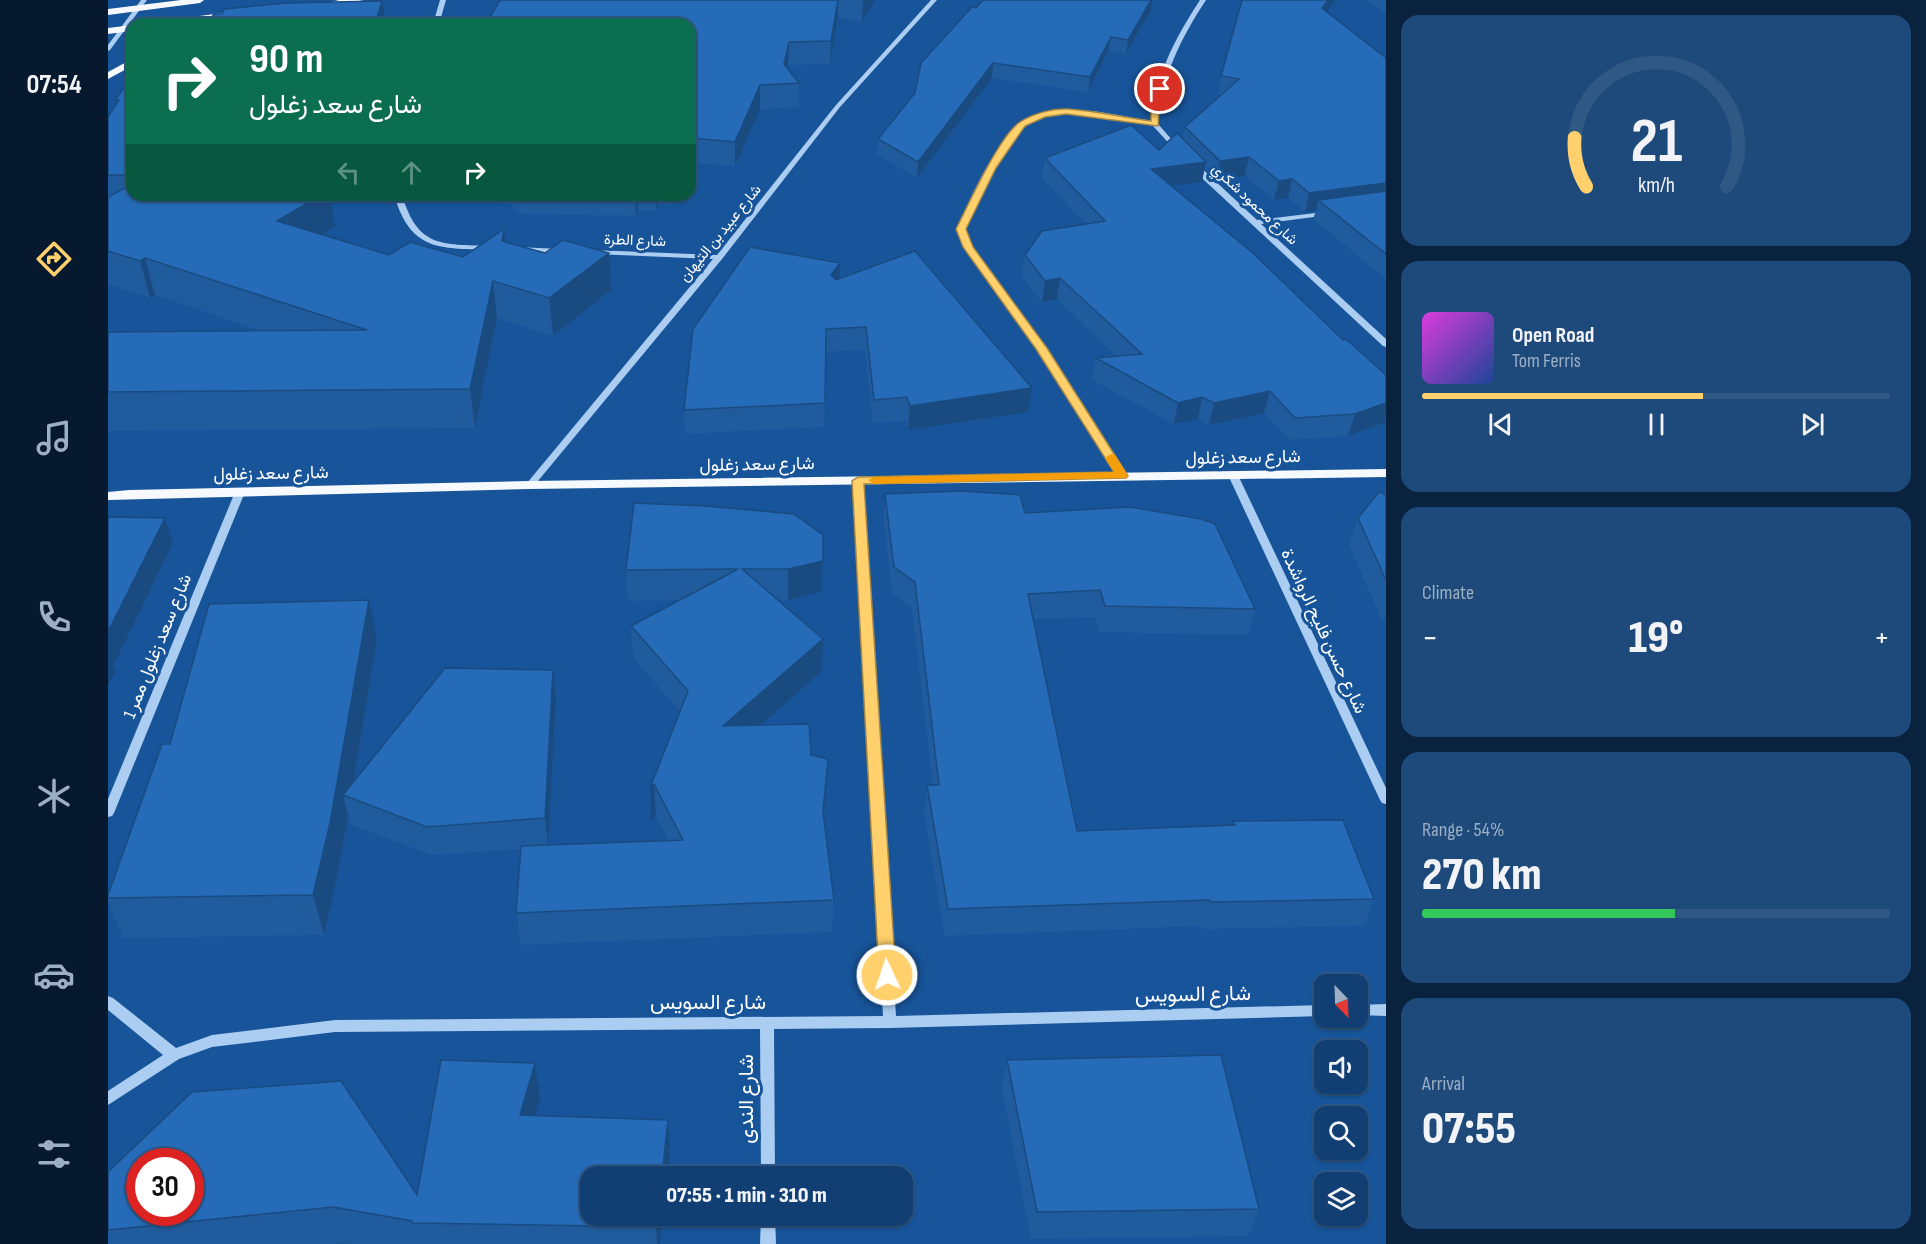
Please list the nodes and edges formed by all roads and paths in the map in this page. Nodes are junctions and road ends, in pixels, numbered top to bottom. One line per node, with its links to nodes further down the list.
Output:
1 (200, 0): 6 (main road)
2 (360, 0): 7 (main road)
3 (443, 0): 10 (street)
4 (934, 0): 25 (street, شارع عبيد بن التيهان)
5 (1203, 0): 17 (street)
6 (141, 4): 8 (main road); 9 (street)
7 (312, 6)
8 (108, 12)
9 (133, 18)
10 (438, 18)
11 (126, 28): 13 (main road)
12 (126, 30): 14 (street)
13 (108, 31)
14 (108, 49)
15 (126, 66): 16 (main road)
16 (108, 76)
17 (1155, 124): 20 (street, شارع محمود شكري); 29 (street)
18 (400, 201): 21 (street)
19 (1342, 211): 20 (street)
20 (1255, 223): 26 (street, شارع محمود شكري)
21 (499, 248)
22 (511, 249): 23 (street)
23 (568, 251)
24 (580, 252): 25 (street, شارع الطرة)
25 (719, 257): 31 (street, شارع عبيد بن التيهان)
26 (1386, 344)
27 (1386, 473): 28 (main road, شارع سعد زغلول)
28 (1233, 475): 29 (main road, شارع سعد زغلول); 36 (street, شارع حسن فليح الرواشدة)
29 (1122, 476): 30 (main road, شارع سعد زغلول)
30 (858, 481): 31 (main road, شارع سعد زغلول); 43 (street)
31 (530, 485): 33 (main road, شارع سعد زغلول)
32 (108, 491): 34 (main road, شارع سعد زغلول)
33 (240, 492): 34 (main road, شارع سعد زغلول); 37 (street, شارع سعد زغلول ممر 1)
34 (129, 494): 35 (main road, شارع سعد زغلول)
35 (108, 496)
36 (1386, 800)
37 (108, 813)
38 (108, 1002): 44 (street)
39 (1368, 1010): 40 (street)
40 (1386, 1010)
41 (1314, 1011): 43 (street, شارع السويس)
42 (767, 1022): 43 (street, شارع السويس); 44 (street, شارع السويس); 46 (street, شارع الندى)
43 (890, 1022)
44 (174, 1055): 45 (street, شارع السويس)
45 (108, 1099)
46 (768, 1166)
47 (768, 1226): 48 (street)
48 (768, 1244)

